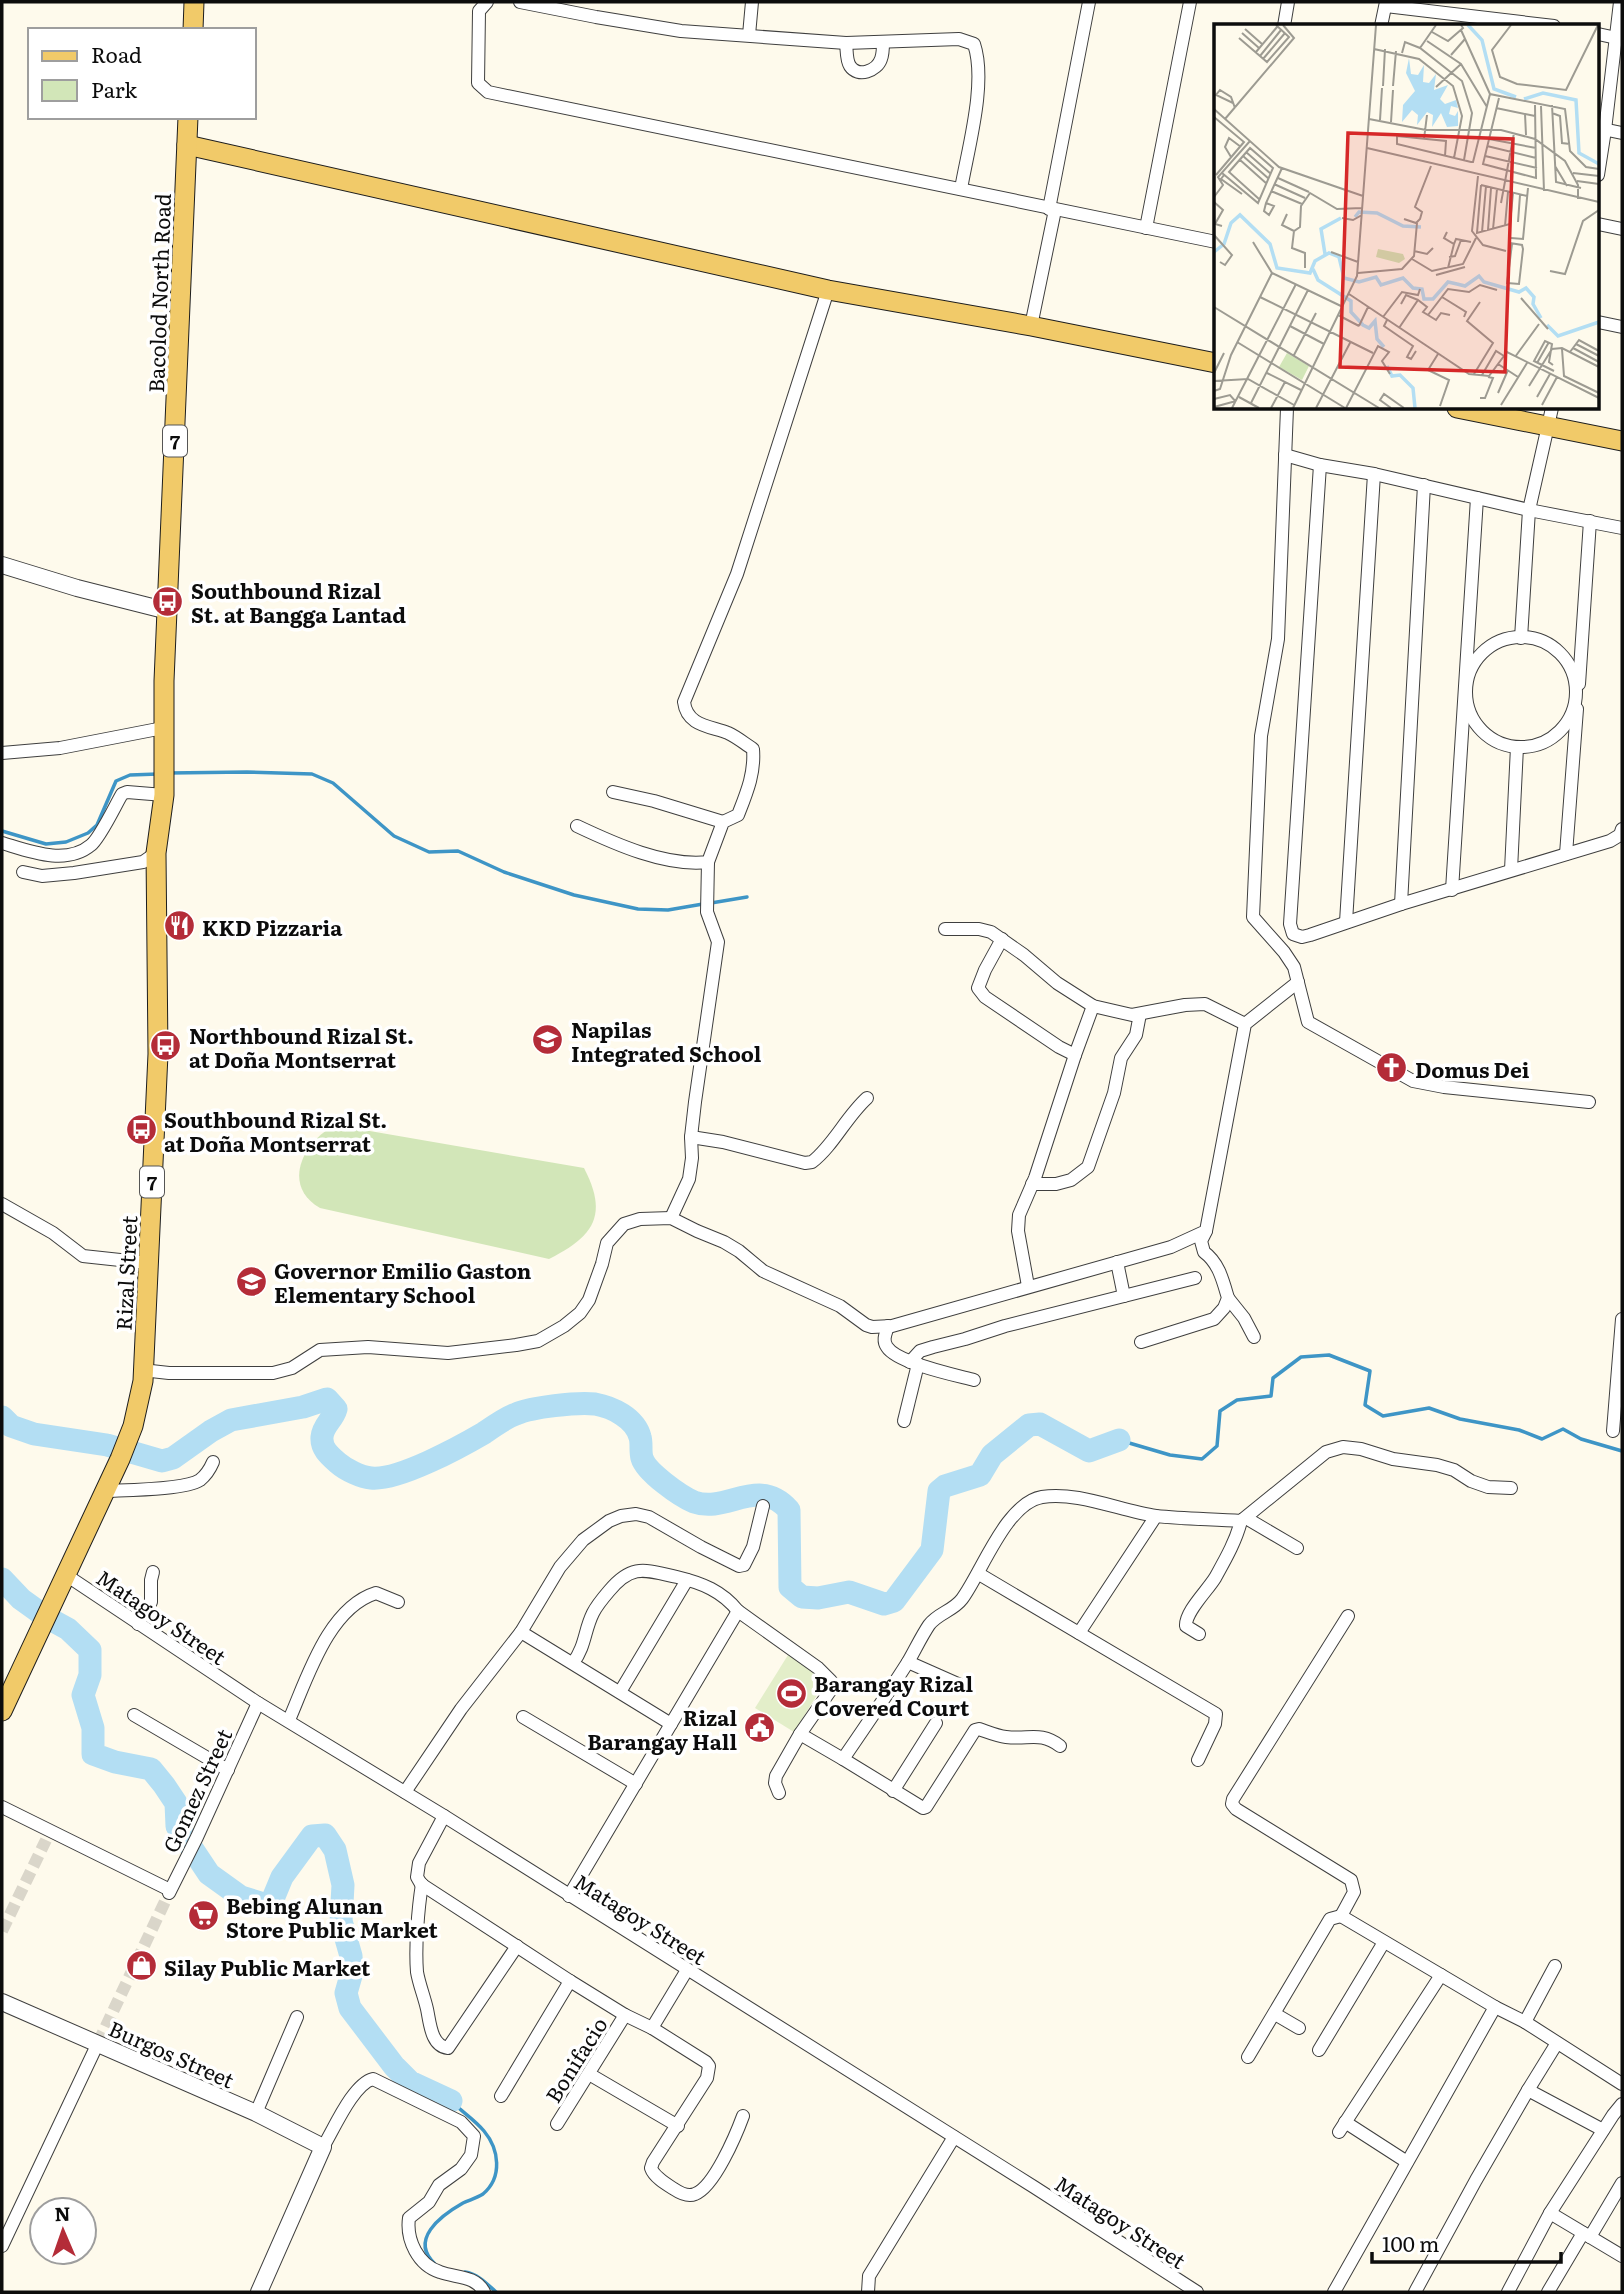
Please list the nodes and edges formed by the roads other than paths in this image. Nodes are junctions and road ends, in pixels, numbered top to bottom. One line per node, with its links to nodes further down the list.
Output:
1 (194, 2): 13 (main road)
2 (487, 2): 24 (street)
3 (520, 2): 15 (street)
4 (752, 2): 15 (street)
5 (1090, 2): 25 (street)
6 (1190, 2): 27 (street)
7 (1289, 2): 10 (street)
8 (1620, 2): 16 (street)
9 (1386, 4): 11 (street); 12 (street)
10 (1284, 24)
11 (1381, 24)
12 (1539, 24)
13 (193, 28)
14 (1600, 34): 16 (street)
15 (749, 35): 18 (street)
16 (1619, 38): 20 (street)
17 (883, 42): 18 (street); 18 (street); 24 (street)
18 (846, 43)
19 (188, 119): 22 (main road, Bacolod North Road / 7)
20 (1602, 129): 21 (street); 23 (street)
21 (1622, 133)
22 (187, 145): 30 (main road); 48 (main road, Bacolod North Road / 7)
23 (1600, 152)
24 (961, 189): 25 (street)
25 (1052, 210): 27 (street); 32 (street)
26 (1600, 224): 28 (street)
27 (1146, 228): 29 (street)
28 (1622, 229)
29 (1214, 242)
30 (828, 290): 32 (main road); 58 (street)
31 (1600, 322): 33 (street)
32 (1031, 326): 34 (main road)
33 (1622, 327)
34 (1214, 363)
35 (1287, 410): 39 (street)
36 (1480, 410): 37 (main road)
37 (1550, 416): 38 (main road); 44 (street)
38 (1622, 441)
39 (1285, 455): 40 (street); 72 (street)
40 (1320, 465): 41 (street); 69 (street)
41 (1374, 474): 42 (street); 69 (street)
42 (1424, 485): 43 (street); 68 (street)
43 (1477, 498): 44 (street); 50 (street)
44 (1529, 510): 45 (street); 49 (street)
45 (1590, 521): 46 (street); 51 (street)
46 (1622, 528)
47 (2, 565): 48 (street)
48 (168, 611): 52 (main road, Bacolod North Road / 7)
49 (1521, 638): 50 (street); 51 (street)
50 (1464, 693): 53 (street); 67 (street)
51 (1578, 695): 53 (street); 63 (street)
52 (163, 728): 54 (street); 55 (main road, Bacolod North Road / 7)
53 (1517, 747): 65 (street)
54 (2, 753)
55 (164, 765): 56 (main road, Rizal Street / 7)
56 (164, 791): 61 (street); 62 (main road, Rizal Street / 7)
57 (613, 792): 58 (street)
58 (723, 822): 64 (street)
59 (577, 826): 64 (street)
60 (1622, 829): 63 (street)
61 (2, 844)
62 (156, 853): 66 (street); 85 (main road, Rizal Street / 7)
63 (1566, 854): 65 (street)
64 (708, 862): 79 (street)
65 (1511, 870): 67 (street)
66 (23, 872)
67 (1452, 890): 68 (street)
68 (1401, 904): 69 (street)
69 (1346, 922)
70 (945, 929): 71 (street)
71 (1002, 939): 73 (street); 76 (street)
72 (1298, 982): 75 (street); 78 (street)
73 (1093, 1006): 74 (street); 76 (street)
74 (1140, 1014): 75 (street); 80 (street)
75 (1245, 1024): 83 (street)
76 (1075, 1055): 80 (street)
77 (867, 1098): 79 (street)
78 (1589, 1102)
79 (691, 1137): 82 (street)
80 (1032, 1184): 87 (street)
81 (2, 1204): 85 (street)
82 (671, 1218): 90 (street); 95 (street)
83 (1206, 1231): 84 (street); 89 (street)
84 (1117, 1262): 87 (street); 88 (street)
85 (148, 1263): 95 (main road, Rizal Street / 7)
86 (1195, 1278): 88 (street)
87 (1028, 1286): 90 (street)
88 (1124, 1296): 94 (street)
89 (1228, 1298): 92 (street); 93 (street)
90 (888, 1326): 94 (street)
91 (1622, 1328): 96 (street)
92 (1254, 1337)
93 (1141, 1342)
94 (914, 1363): 97 (street); 99 (street)
95 (142, 1370): 103 (main road, Rizal Street / 7)
96 (1620, 1373): 98 (street)
97 (974, 1380)
98 (1618, 1417): 100 (street)
99 (904, 1421)
100 (1613, 1431)
101 (213, 1462): 103 (street)
102 (1511, 1488): 106 (street)
103 (106, 1491): 110 (main road, Rizal Street / 7)
104 (763, 1506): 116 (street)
105 (1156, 1516): 106 (street); 109 (street); 117 (street)
106 (1244, 1520): 107 (street); 118 (street)
107 (1297, 1548)
108 (153, 1572): 115 (street)
109 (979, 1574): 117 (street); 119 (street)
110 (66, 1575): 115 (street, Matagoy Street); 124 (main road, Rizal Street / 7)
111 (687, 1580): 113 (street); 120 (street); 122 (street)
112 (398, 1602): 127 (street)
113 (738, 1611): 129 (street); 130 (street)
114 (1348, 1616): 143 (street)
115 (138, 1624): 123 (street, Matagoy Street)
116 (521, 1632): 120 (street); 137 (street)
117 (1079, 1633): 133 (street)
118 (1199, 1634)
119 (908, 1662): 121 (street); 132 (street)
120 (573, 1663): 122 (street)
121 (960, 1685)
122 (620, 1692): 129 (street)
123 (258, 1703): 127 (street, Matagoy Street); 134 (street, Gomez Street)
124 (3, 1706)
125 (134, 1715): 134 (street)
126 (523, 1717): 135 (street)
127 (289, 1720): 137 (street, Matagoy Street)
128 (936, 1723): 136 (street)
129 (671, 1724): 135 (street)
130 (800, 1734): 132 (street); 138 (street)
131 (1060, 1746): 136 (street)
132 (843, 1759): 136 (street)
133 (1198, 1760)
134 (228, 1770): 139 (street, Gomez Street)
135 (636, 1784): 142 (street)
136 (893, 1791)
137 (405, 1792): 140 (street, Matagoy Street)
138 (779, 1793)
139 (2, 1807)
140 (444, 1816): 141 (street); 142 (street, Matagoy Street)
141 (422, 1884): 145 (street); 145 (street)
142 (569, 1896): 147 (street, Matagoy Street)
143 (1340, 1916): 144 (street); 152 (street)
144 (1384, 1942): 148 (street); 160 (street)
145 (517, 1946): 149 (street)
146 (1555, 1966): 155 (street)
147 (687, 1970): 156 (street); 172 (street, Matagoy Street)
148 (1441, 1975): 151 (street); 174 (street)
149 (570, 1981): 153 (street); 165 (street)
150 (2, 2002): 158 (street, Burgos Street)
151 (1495, 2007): 155 (street); 174 (street)
152 (1275, 2014): 157 (street); 161 (street)
153 (625, 2015): 156 (street); 162 (street, Bonifacio)
154 (297, 2017): 167 (street)
155 (1525, 2022): 159 (street)
156 (652, 2028): 170 (street)
157 (1299, 2028)
158 (98, 2043): 167 (street, Burgos Street); 178 (street)
159 (1558, 2043): 163 (street); 164 (street)
160 (1319, 2050)
161 (1248, 2056)
162 (589, 2074): 169 (street, Bonifacio); 170 (street)
163 (1622, 2084)
164 (1528, 2090): 171 (street); 186 (street)
165 (501, 2096)
166 (1622, 2104): 171 (street)
167 (256, 2113): 173 (street, Burgos Street)
168 (743, 2116): 170 (street)
169 (557, 2124)
170 (678, 2126)
171 (1603, 2130): 176 (street)
172 (954, 2137): 180 (street, Matagoy Street); 183 (street)
173 (323, 2147): 181 (street); 182 (street)
174 (1408, 2162): 185 (street)
175 (1622, 2183): 177 (street)
176 (1550, 2213): 177 (street); 187 (street)
177 (1587, 2235): 179 (street); 188 (street)
178 (2, 2246)
179 (1622, 2256)
180 (1175, 2286): 184 (street, Matagoy Street)
181 (259, 2292)
182 (484, 2292)
183 (868, 2292)
184 (1197, 2292)
185 (1334, 2292)
186 (1415, 2292)
187 (1508, 2292)
188 (1548, 2292)

